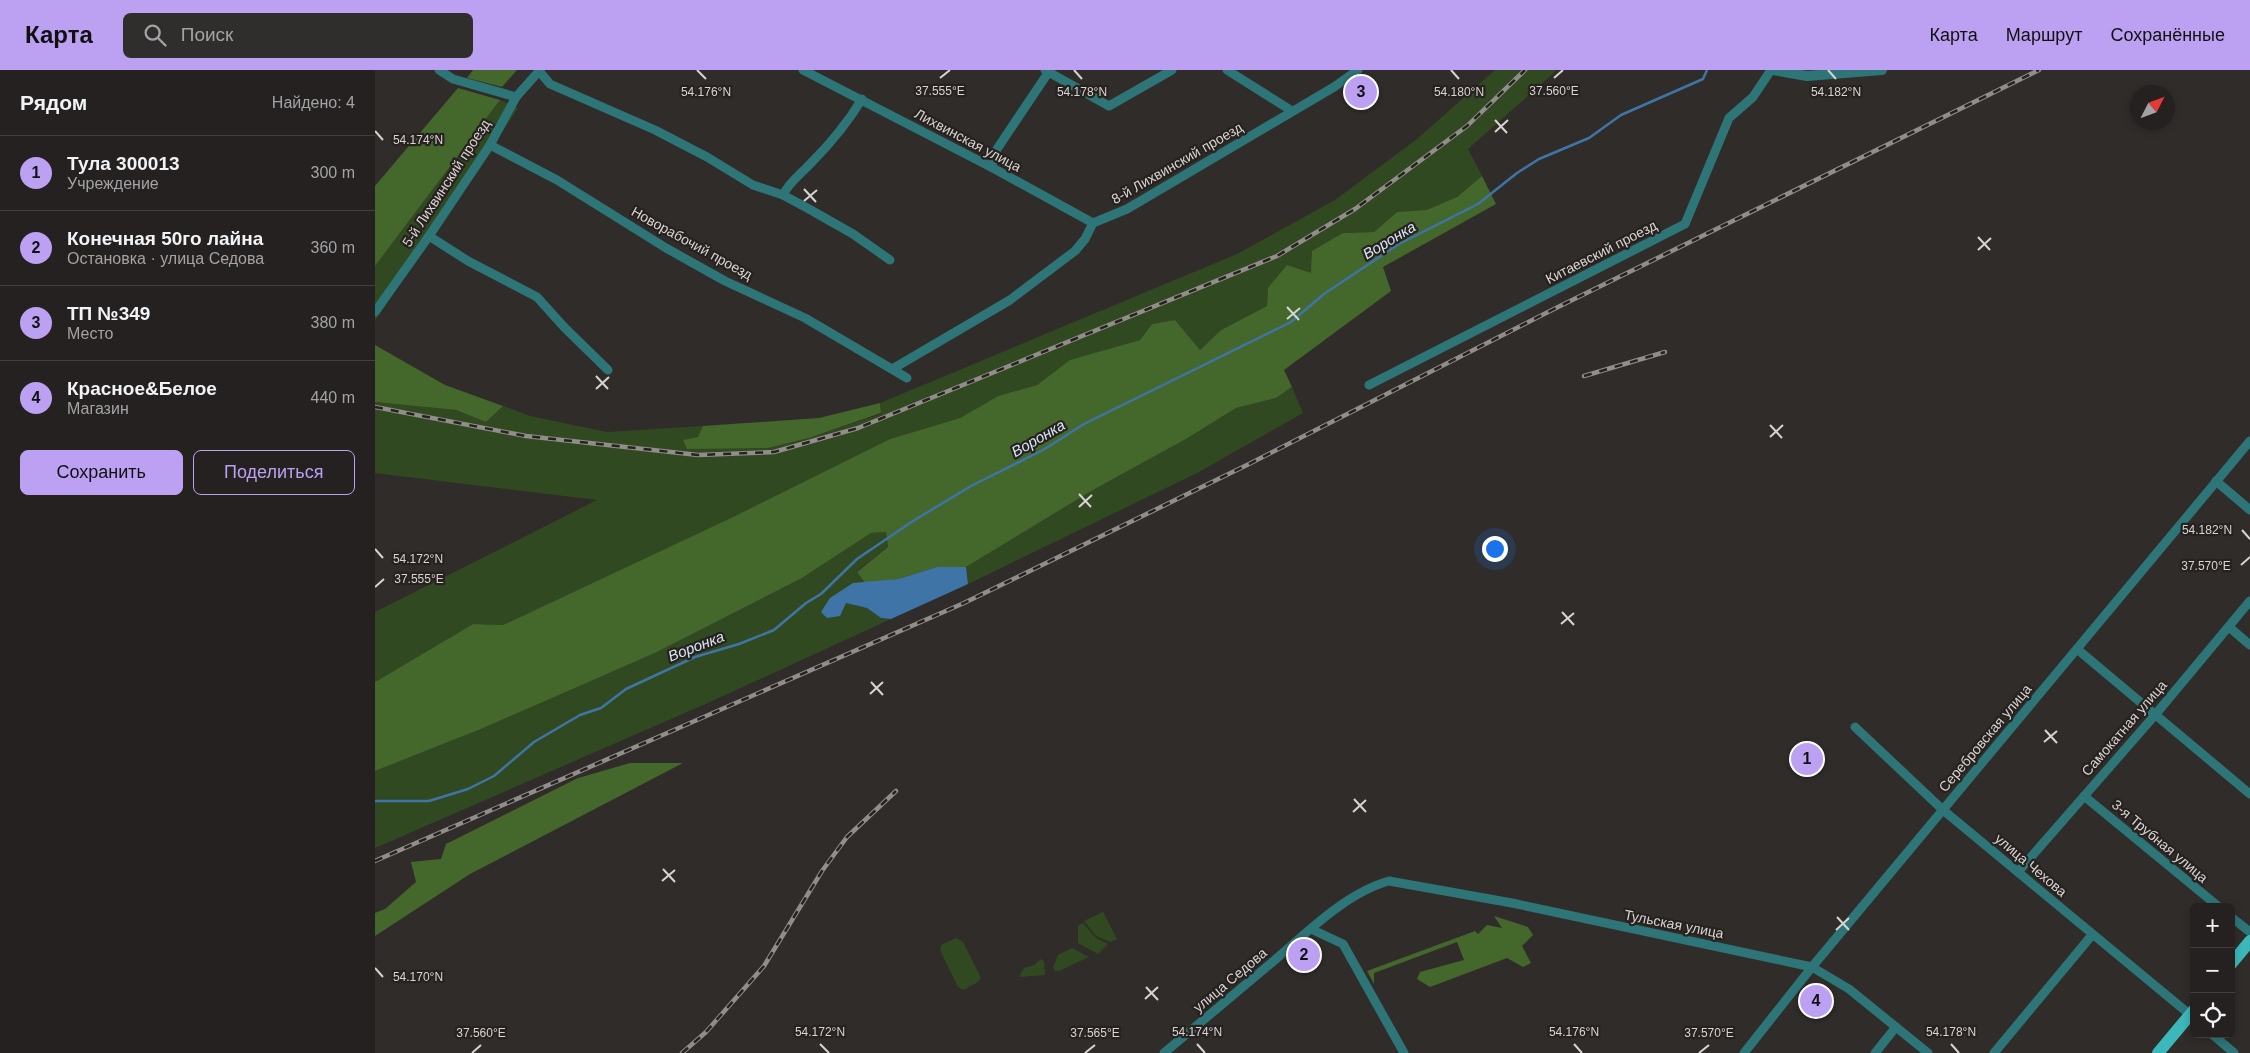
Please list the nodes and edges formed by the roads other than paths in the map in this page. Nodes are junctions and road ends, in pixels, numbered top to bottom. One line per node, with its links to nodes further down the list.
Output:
1 (439, 70): 10 (street)
2 (539, 70): 10 (street, 5-й Лихвинский проезд); 15 (street)
3 (803, 70): 11 (street, Лихвинская улица)
4 (1172, 70): 9 (street)
5 (1227, 70): 12 (street)
6 (1357, 70): 12 (street, 8-й Лихвинский проезд)
7 (1772, 70): 8 (street, Китаевский проезд); 23 (street, Китаевский проезд)
8 (1882, 70)
9 (1048, 71): 14 (street)
10 (517, 97): 13 (street, 5-й Лихвинский проезд)
11 (862, 99): 14 (street, Лихвинская улица); 15 (street)
12 (1292, 111): 16 (street, 8-й Лихвинский проезд)
13 (490, 145): 17 (street, 5-й Лихвинский проезд); 20 (street, Новорабочий проезд)
14 (991, 167): 16 (street, Лихвинская улица)
15 (783, 195): 18 (street)
16 (1093, 224): 20 (street)
17 (429, 236): 19 (street, 5-й Лихвинский проезд); 21 (street)
18 (890, 260)
19 (375, 312)
20 (893, 368): 22 (street, Новорабочий проезд)
21 (608, 370)
22 (907, 378)
23 (1369, 385)
24 (2250, 442): 25 (street, Серебровская улица)
25 (2216, 481): 26 (street); 30 (street, Серебровская улица)
26 (2250, 510)
27 (2250, 601): 28 (street, Самокатная улица)
28 (2229, 627): 29 (street); 31 (street, Самокатная улица)
29 (2250, 645)
30 (2077, 649): 31 (street); 35 (street, Серебровская улица)
31 (2155, 715): 33 (street); 34 (street, Самокатная улица)
32 (1855, 726): 35 (street, улица Чехова)
33 (2250, 794)
34 (2084, 796): 36 (street, Самокатная улица); 38 (street, 3-я Трубная улица)
35 (1943, 810): 36 (street, улица Чехова); 45 (street, Серебровская улица)
36 (2018, 872): 42 (street, улица Чехова)
37 (1389, 881): 40 (street, улица Седова); 45 (street, Тульская улица)
38 (2214, 903)
39 (2235, 920): 41 (street)
40 (1311, 929): 50 (street, улица Седова); 51 (street)
41 (2250, 932)
42 (2092, 935): 46 (street, улица Чехова); 55 (street)
43 (2250, 942): 44 (main road)
44 (2235, 959)
45 (1812, 967): 48 (street, Тульская улица); 52 (street, Серебровская улица)
46 (2190, 1013)
47 (2190, 1017): 56 (main road)
48 (1896, 1027): 53 (street); 54 (street, Тульская улица)
49 (2217, 1038): 57 (street)
50 (1164, 1053)
51 (1404, 1053)
52 (1744, 1053)
53 (1875, 1053)
54 (1928, 1053)
55 (1994, 1053)
56 (2159, 1053)
57 (2234, 1053)

